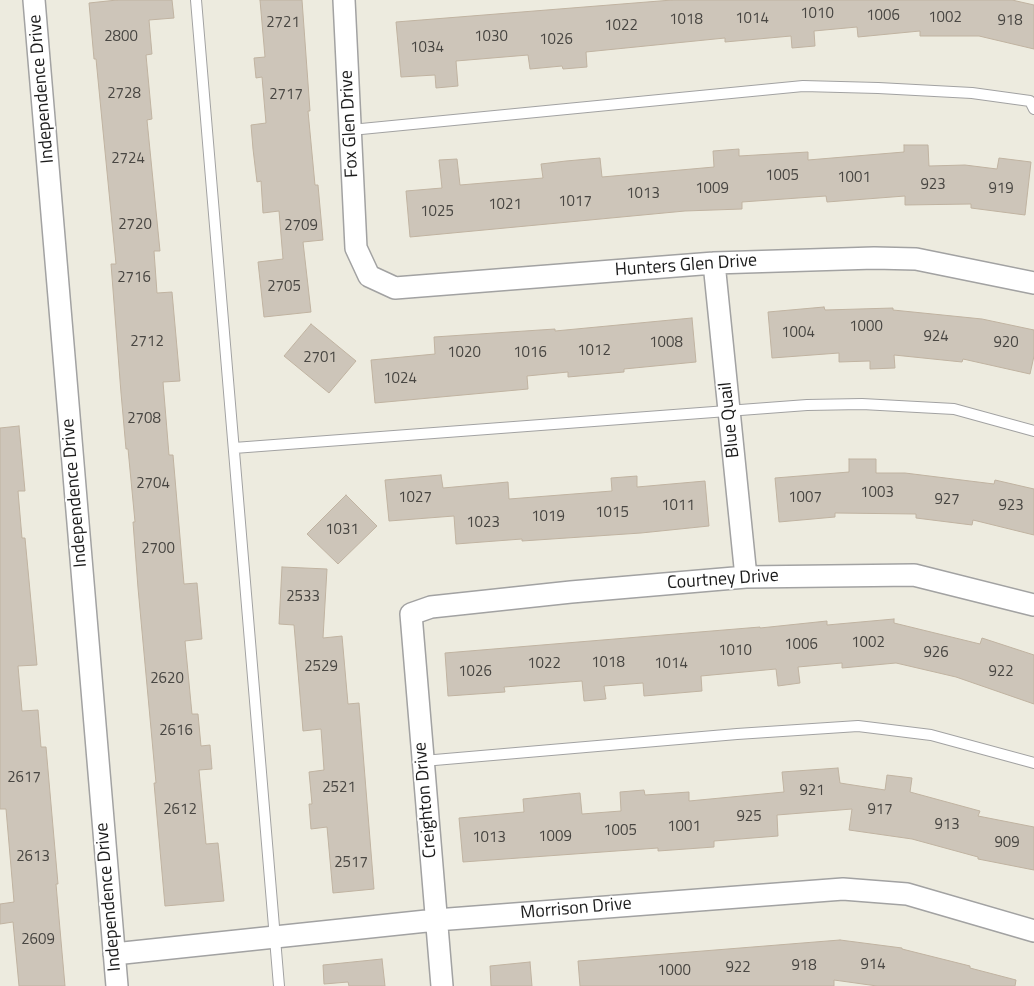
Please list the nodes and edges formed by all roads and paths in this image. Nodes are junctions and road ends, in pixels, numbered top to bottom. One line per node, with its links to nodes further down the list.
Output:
1 (34, 0): 20 (street, Independence Drive)
2 (196, 0): 11 (lane)
3 (344, 0): 5 (street, Fox Glen Drive)
4 (1034, 109): 5 (lane)
5 (350, 130): 6 (street, Fox Glen Drive)
6 (356, 248): 7 (street, Hunters Glen Drive)
7 (714, 263): 8 (street, Hunters Glen Drive); 9 (street, Blue Quail)
8 (1033, 279)
9 (729, 410): 10 (lane); 11 (lane); 12 (street, Blue Quail)
10 (1034, 431)
11 (234, 448): 19 (lane)
12 (746, 577): 13 (street, Courtney Drive); 14 (street, Courtney Drive)
13 (1034, 605)
14 (411, 614): 15 (street, Creighton Drive)
15 (423, 761): 16 (lane); 17 (street, Creighton Drive)
16 (1034, 763)
17 (436, 920): 18 (street, Morrison Drive); 19 (street, Morrison Drive); 23 (street, Creighton Drive)
18 (1034, 930)
19 (275, 938): 20 (street, Morrison Drive); 22 (lane)
20 (114, 954): 21 (street, Independence Drive)
21 (117, 986)
22 (279, 986)
23 (442, 986)

